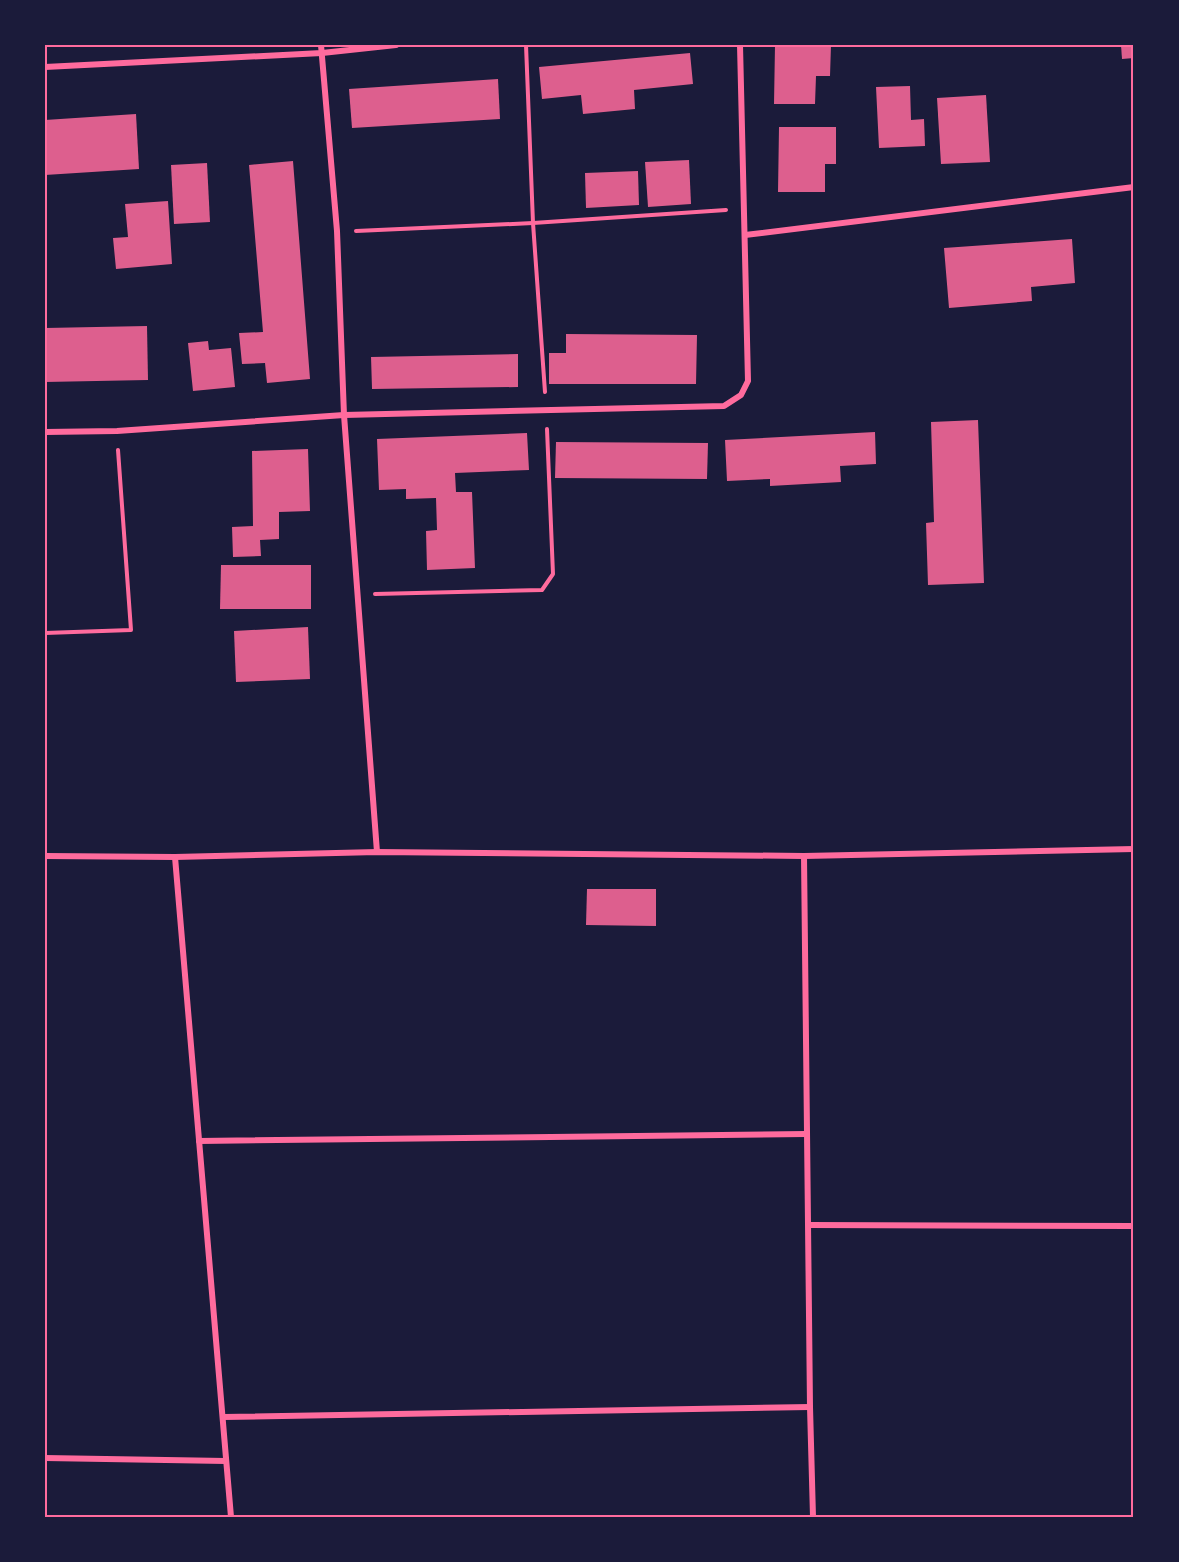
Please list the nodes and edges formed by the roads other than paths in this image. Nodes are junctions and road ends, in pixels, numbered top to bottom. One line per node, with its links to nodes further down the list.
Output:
1 (396, 45): 3 (street)
2 (740, 45): 6 (street)
3 (322, 49): 4 (street); 7 (street)
4 (45, 67)
5 (1134, 187): 6 (street)
6 (745, 235): 7 (street)
7 (344, 415): 8 (street); 10 (street)
8 (45, 432)
9 (1134, 849): 12 (street)
10 (377, 852): 12 (street); 13 (street)
11 (45, 856): 13 (street)
12 (804, 856): 14 (street)
13 (174, 857): 15 (street)
14 (806, 1134): 15 (street); 16 (street)
15 (199, 1141): 19 (street)
16 (809, 1225): 17 (street); 18 (street)
17 (1134, 1226)
18 (810, 1407): 19 (street); 23 (street)
19 (224, 1417): 21 (street)
20 (45, 1458): 21 (street)
21 (226, 1461): 22 (street)
22 (231, 1517)
23 (813, 1517)

